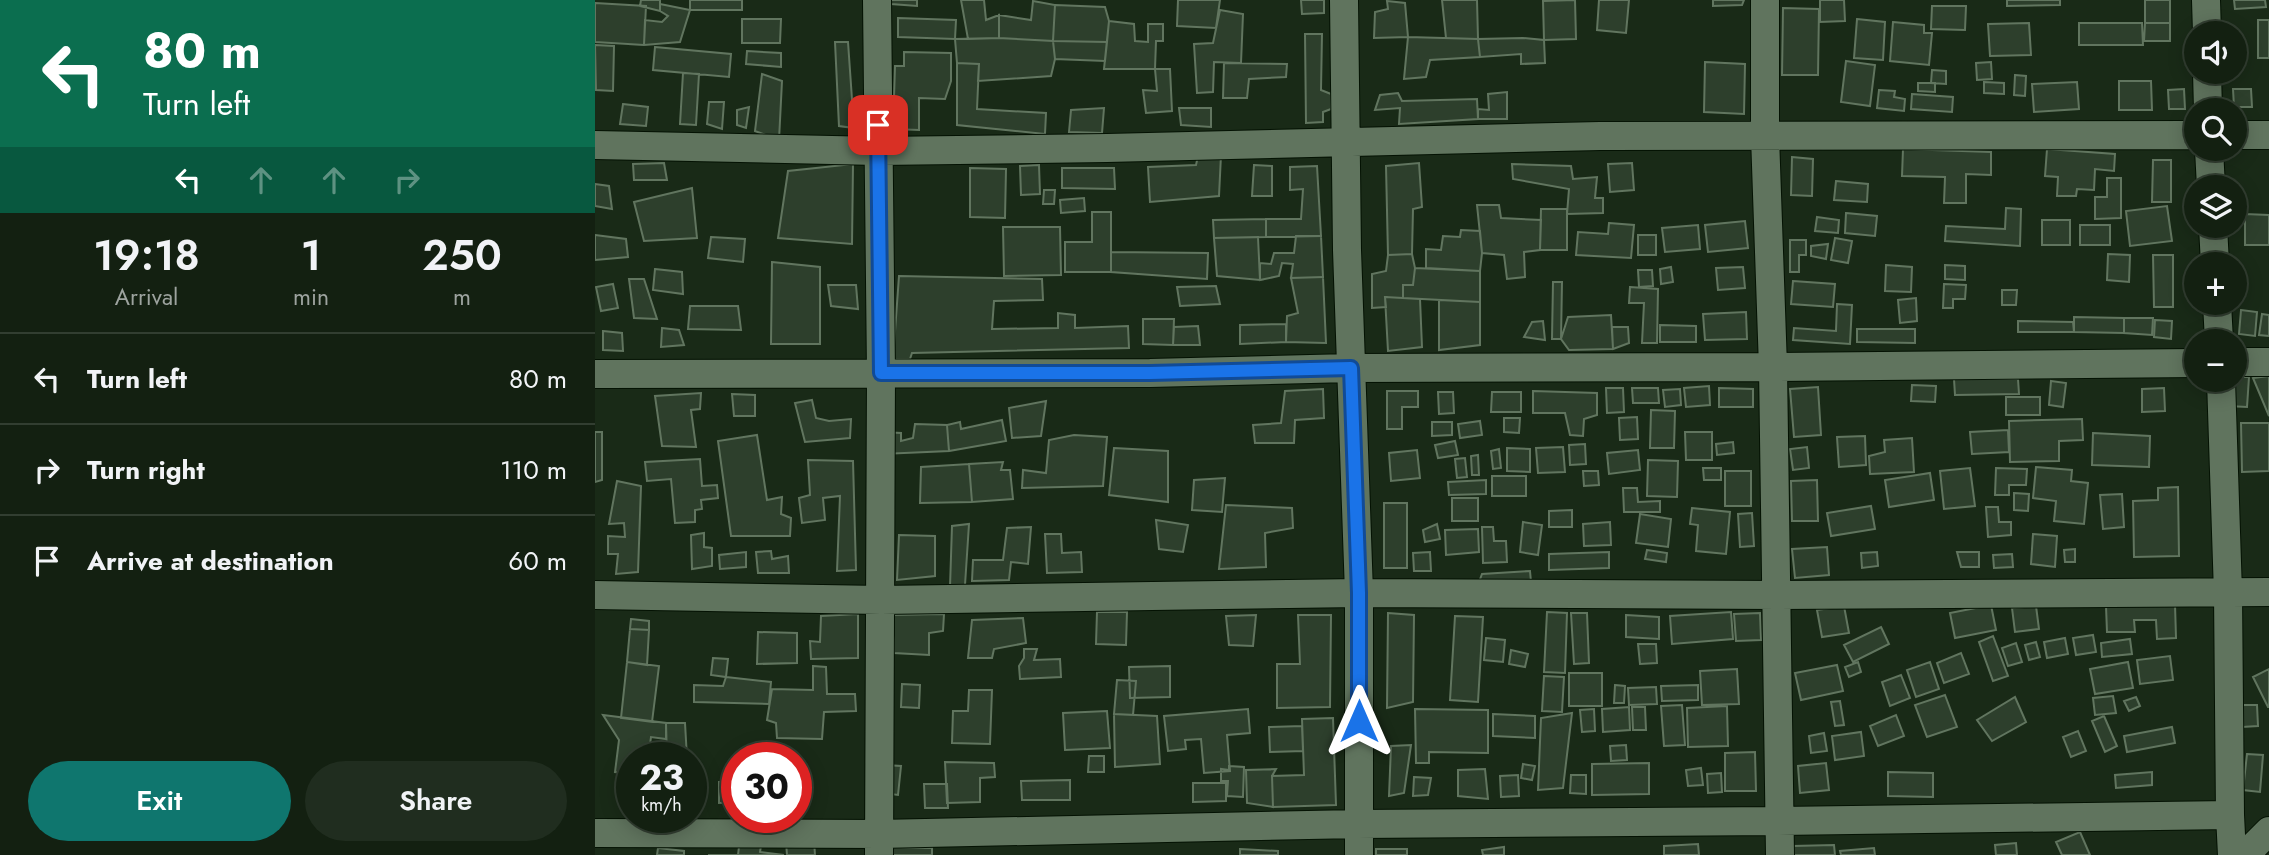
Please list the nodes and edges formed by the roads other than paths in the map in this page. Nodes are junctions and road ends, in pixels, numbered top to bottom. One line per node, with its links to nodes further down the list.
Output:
1 (877, 0): 12 (street)
2 (1344, 0): 10 (street)
3 (1765, 0): 9 (street)
4 (2206, 0): 5 (street)
5 (2207, 21)
6 (2184, 135): 9 (street)
7 (2247, 135): 8 (street)
8 (2269, 135)
9 (1765, 136): 10 (street); 16 (street)
10 (1346, 142): 12 (street); 17 (street)
11 (595, 145): 12 (street)
12 (878, 150): 18 (street)
13 (2247, 362): 14 (street)
14 (2269, 362)
15 (2184, 363): 16 (street)
16 (1773, 367): 17 (street); 25 (street)
17 (1351, 368): 18 (street); 22 (street)
18 (881, 373): 19 (street); 26 (street)
19 (595, 374)
20 (2221, 392): 23 (street)
21 (2269, 592): 23 (street)
22 (1359, 593): 25 (street); 26 (street); 29 (street)
23 (2228, 593): 25 (street); 27 (street)
24 (595, 595): 26 (street)
25 (1777, 595): 28 (street)
26 (881, 600): 32 (street)
27 (2229, 815): 28 (street); 35 (street)
28 (1779, 821): 29 (street); 34 (street)
29 (1359, 824): 32 (street); 33 (street)
30 (2269, 831): 36 (street)
31 (595, 833): 32 (street)
32 (879, 845)
33 (1359, 855)
34 (1780, 855)
35 (2232, 855)
36 (2245, 855)

